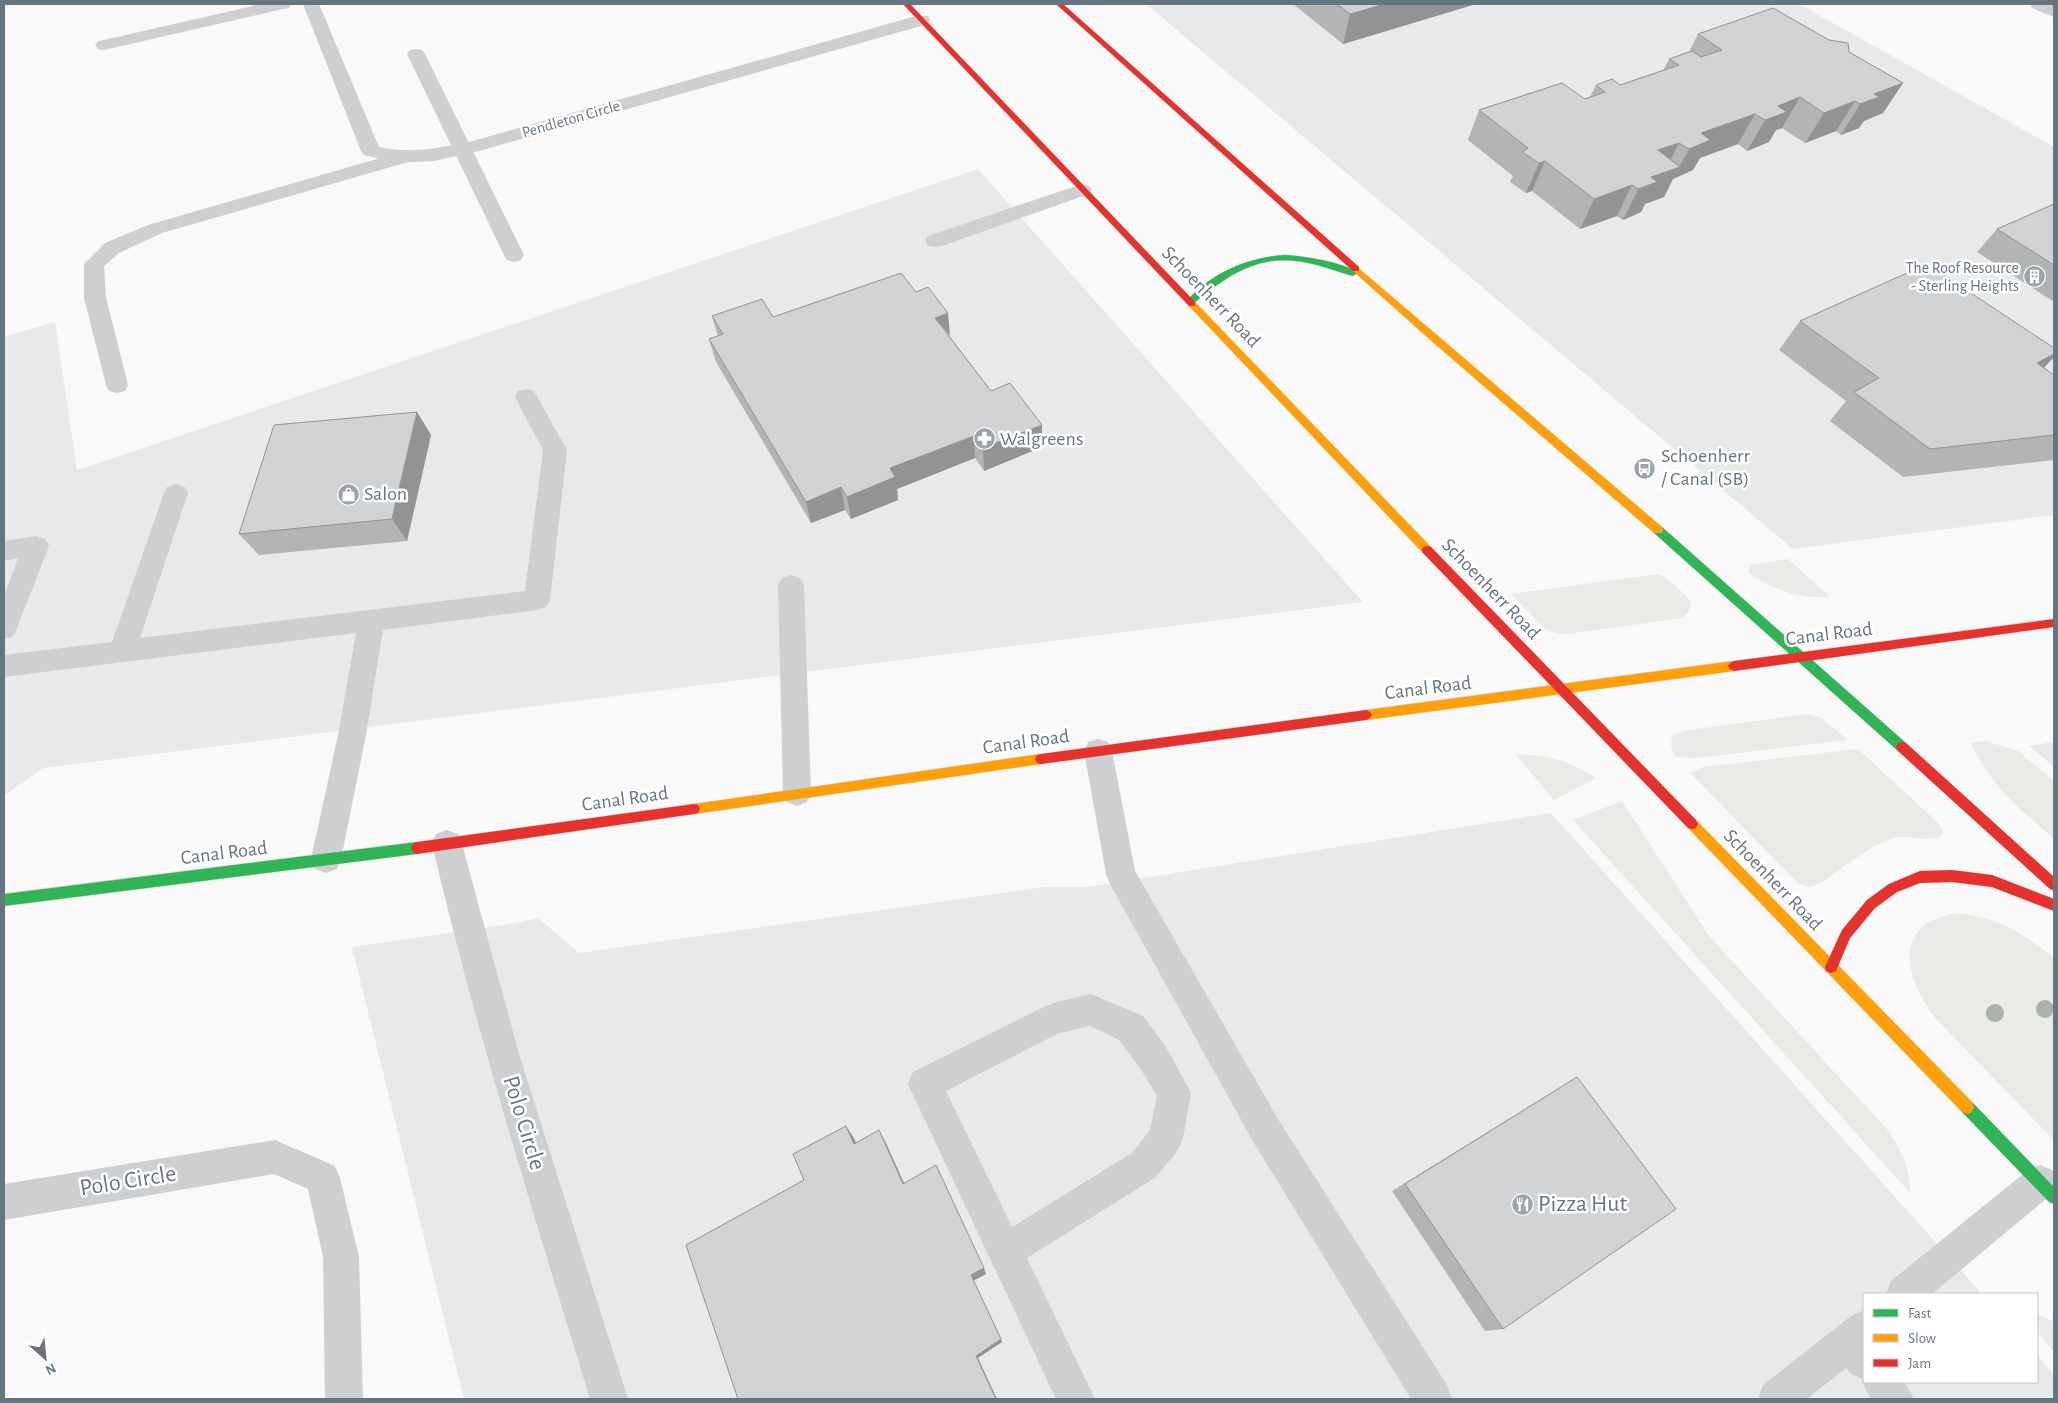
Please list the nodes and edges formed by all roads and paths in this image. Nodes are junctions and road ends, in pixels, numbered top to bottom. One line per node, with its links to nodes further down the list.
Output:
1 (283, 4): 8 (street)
2 (311, 4): 11 (street, Pendleton Circle)
3 (906, 4): 7 (main road, Schoenherr Road)
4 (1059, 4): 15 (main road)
5 (2038, 4): 6 (street)
6 (2054, 12)
7 (922, 20): 10 (street, Pendleton Circle); 12 (main road, Schoenherr Road)
8 (104, 45)
9 (416, 54): 10 (street)
10 (461, 149): 11 (street, Pendleton Circle); 14 (street)
11 (408, 156): 17 (street)
12 (1082, 190): 13 (street); 16 (main road, Schoenherr Road)
13 (935, 241)
14 (514, 255)
15 (1368, 279): 16 (main road); 26 (main road)
16 (1190, 302): 28 (main road, Schoenherr Road)
17 (117, 385)
18 (526, 397): 22 (street)
19 (176, 493): 25 (street)
20 (4, 551): 24 (street)
21 (790, 585): 30 (street)
22 (371, 621): 25 (street); 32 (street)
23 (2054, 623): 26 (main road, Canal Road)
24 (4, 628)
25 (122, 652): 27 (street)
26 (1801, 656): 28 (main road, Canal Road); 33 (main road)
27 (4, 666)
28 (1562, 690): 29 (main road, Canal Road); 36 (main road, Schoenherr Road)
29 (1098, 751): 30 (main road, Canal Road); 46 (street)
30 (796, 793): 31 (main road, Canal Road)
31 (447, 844): 32 (main road, Canal Road); 44 (street, Polo Circle)
32 (326, 859): 34 (main road, Canal Road)
33 (2054, 885)
34 (4, 900)
35 (2054, 905): 36 (main road)
36 (1832, 967): 37 (main road, Schoenherr Road)
37 (2047, 1189): 40 (street)
38 (4, 1202): 43 (street, Polo Circle)
39 (1006, 1251): 39 (street); 45 (street)
40 (1905, 1293)
41 (1859, 1344): 47 (street)
42 (1882, 1383): 48 (street)
43 (344, 1399)
44 (609, 1399)
45 (1076, 1399)
46 (1433, 1399)
47 (1777, 1399)
48 (1895, 1399)

